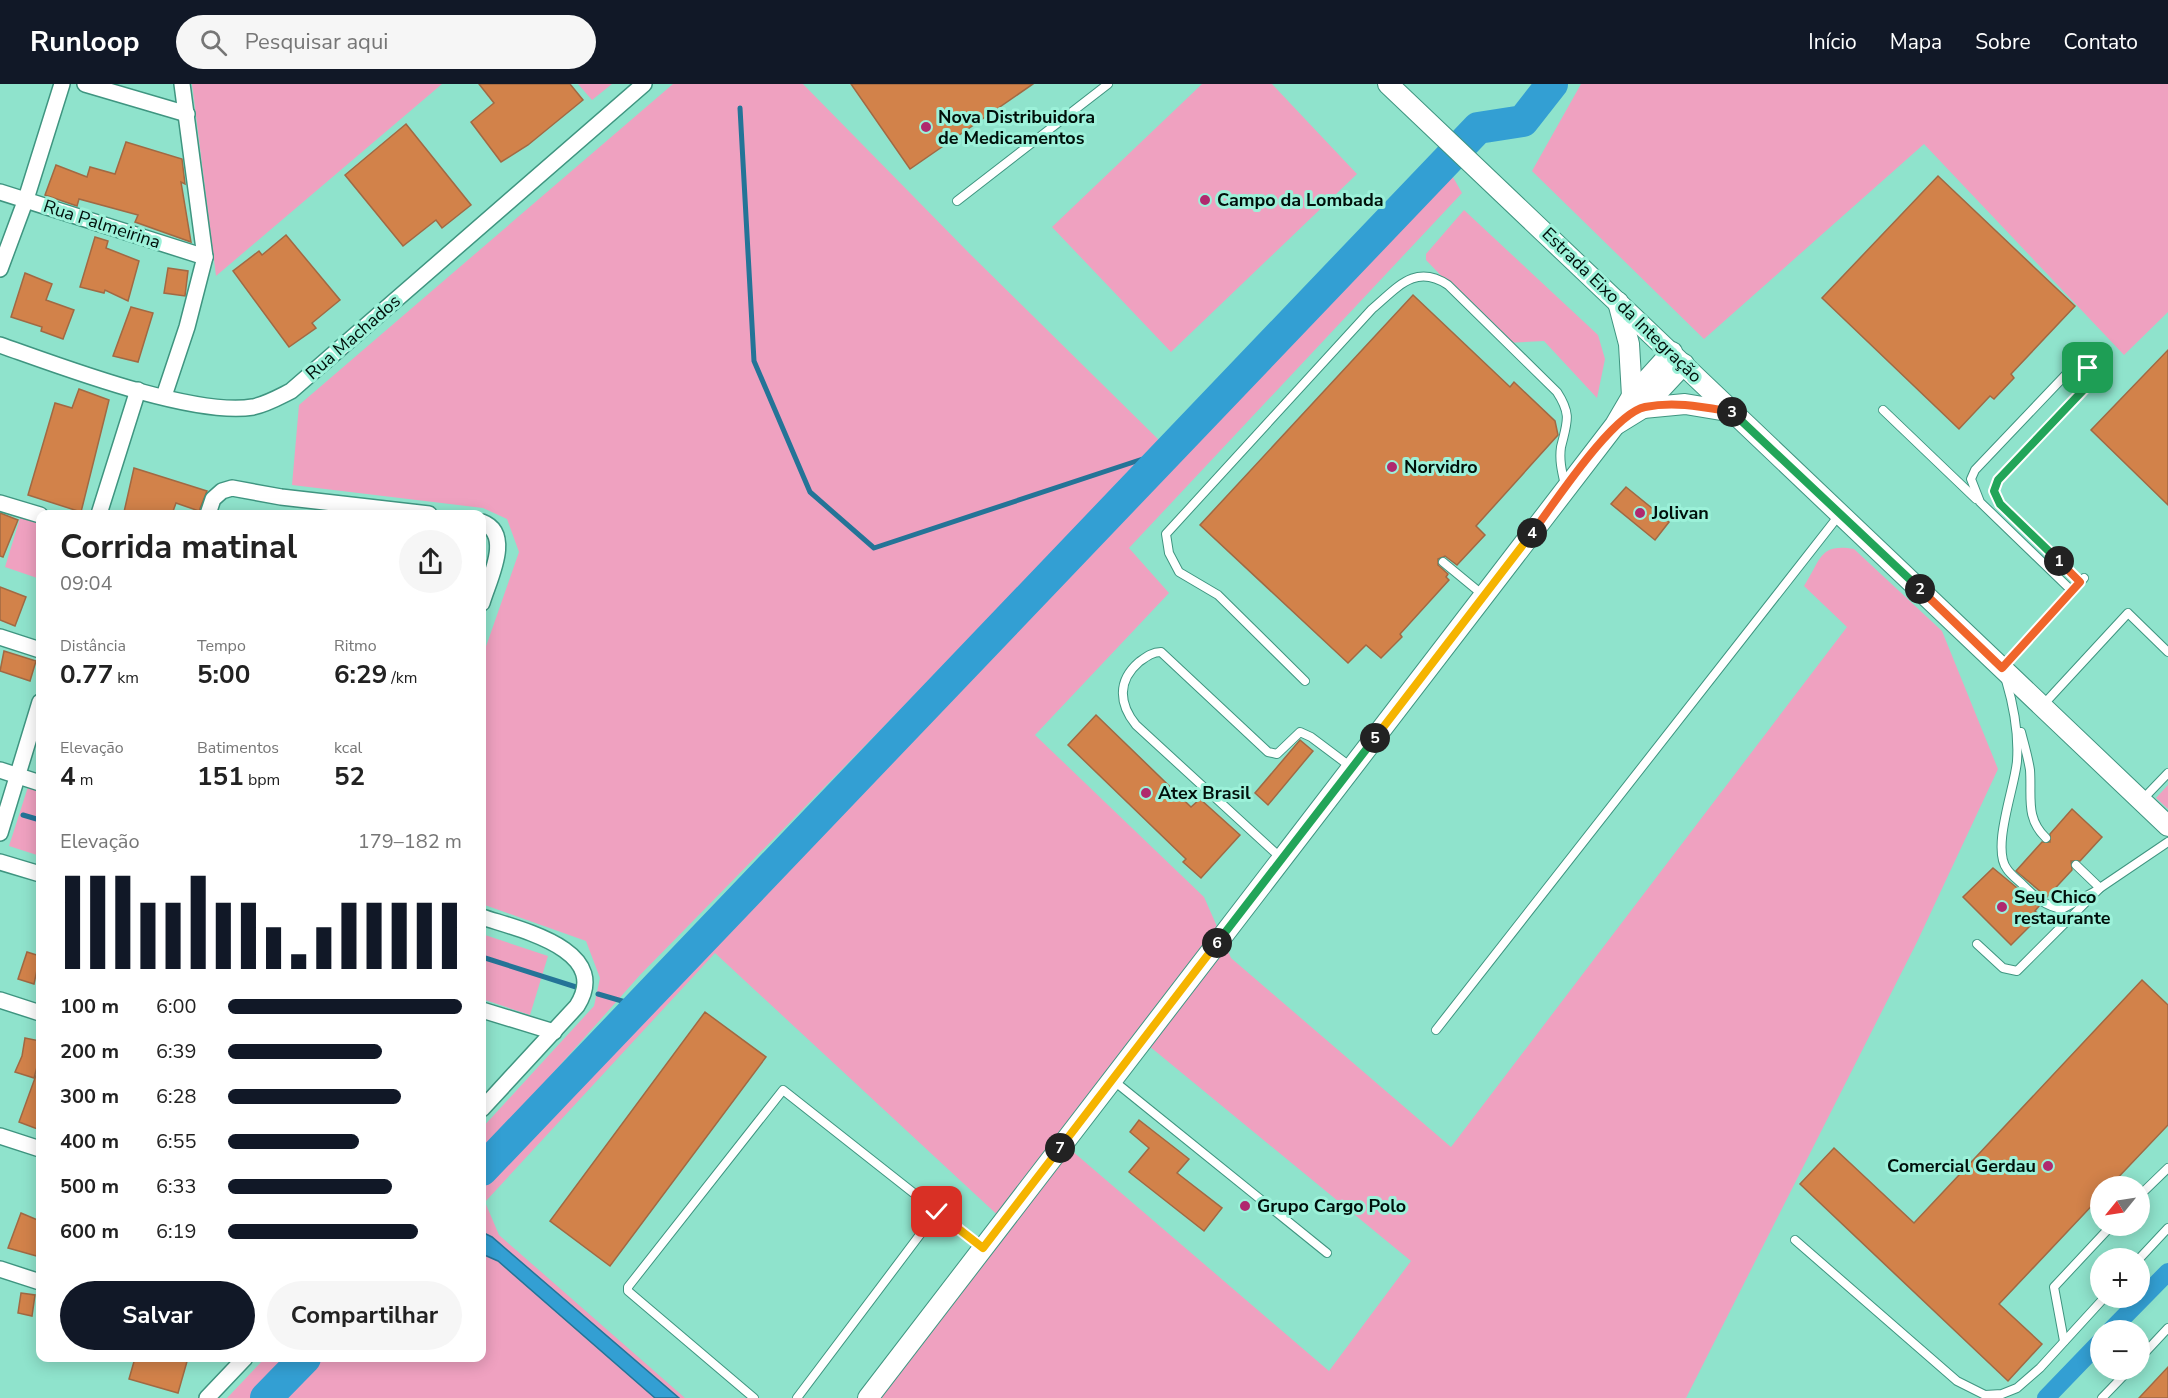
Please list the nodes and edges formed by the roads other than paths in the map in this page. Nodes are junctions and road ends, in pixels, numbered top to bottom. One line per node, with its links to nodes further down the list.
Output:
1 (62, 84): 9 (street)
2 (85, 84): 7 (street)
3 (182, 84): 7 (street)
4 (644, 84): 17 (street, Rua Machados)
5 (1108, 84): 10 (lane)
6 (1388, 84): 13 (main road, Estrada Eixo da Integração)
7 (187, 114): 11 (street)
8 (0, 192): 9 (street, Rua Palmeirina)
9 (26, 200): 11 (street, Rua Palmeirina); 12 (street)
10 (957, 201)
11 (205, 258): 17 (street)
12 (0, 269)
13 (1618, 302): 15 (main road, Estrada Eixo da Integração); 18 (main road)
14 (0, 345): 16 (street, Rua Machados)
15 (1678, 358): 18 (main road); 20 (main road, Estrada Eixo da Integração)
16 (138, 390): 17 (street, Rua Machados); 24 (street)
17 (165, 396)
18 (1637, 402): 20 (main road); 21 (main road)
19 (1883, 410): 22 (lane)
20 (1733, 412): 27 (main road, Estrada Eixo da Integração)
21 (1566, 489): 33 (main road); 38 (lane)
22 (1980, 502): 32 (lane); 32 (lane)
23 (0, 503): 28 (street)
24 (100, 510)
25 (209, 510): 26 (street)
26 (397, 510)
27 (1840, 513): 37 (main road, Estrada Eixo da Integração); 62 (lane)
28 (36, 514)
29 (486, 525): 31 (street)
30 (1443, 562): 33 (lane)
31 (486, 590)
32 (2072, 591): 37 (lane)
33 (1484, 596): 42 (main road)
34 (0, 637): 35 (street)
35 (36, 649)
36 (2168, 652): 39 (lane)
37 (2002, 668): 39 (main road, Estrada Eixo da Integração); 40 (lane)
38 (1305, 681)
39 (2042, 706): 47 (main road, Estrada Eixo da Integração)
40 (2015, 710): 50 (lane); 56 (lane)
41 (36, 715): 45 (street)
42 (1352, 768): 52 (main road); 52 (lane)
43 (0, 770): 45 (street)
44 (2168, 773): 47 (lane)
45 (18, 776): 46 (street); 49 (street)
46 (36, 782)
47 (2141, 801): 48 (main road, Estrada Eixo da Integração)
48 (2168, 826)
49 (0, 833)
50 (2046, 838)
51 (2168, 842): 56 (lane)
52 (1282, 859): 64 (main road)
53 (0, 862): 55 (street)
54 (2076, 865): 56 (lane)
55 (36, 873)
56 (2100, 888): 58 (lane)
57 (486, 918): 63 (street)
58 (1977, 944)
59 (0, 1000): 61 (street)
60 (486, 1011): 63 (street)
61 (36, 1012)
62 (1436, 1030)
63 (554, 1032): 65 (street)
64 (1112, 1080): 74 (main road); 76 (lane)
65 (486, 1105)
66 (0, 1137): 67 (street)
67 (36, 1148)
68 (2168, 1168): 69 (lane)
69 (2150, 1185)
70 (937, 1212): 74 (lane); 86 (lane); 87 (lane)
71 (2168, 1228): 75 (lane)
72 (2102, 1236): 81 (lane)
73 (1795, 1240): 81 (lane)
74 (983, 1248): 88 (main road)
75 (2149, 1248)
76 (1327, 1254)
77 (0, 1269): 78 (street)
78 (36, 1281)
79 (2095, 1308): 81 (lane)
80 (2168, 1328): 82 (lane)
81 (2064, 1341)
82 (2150, 1347)
83 (241, 1362): 85 (street)
84 (2119, 1380): 89 (lane)
85 (207, 1398)
86 (754, 1398)
87 (797, 1398)
88 (868, 1398)
89 (2102, 1398)

